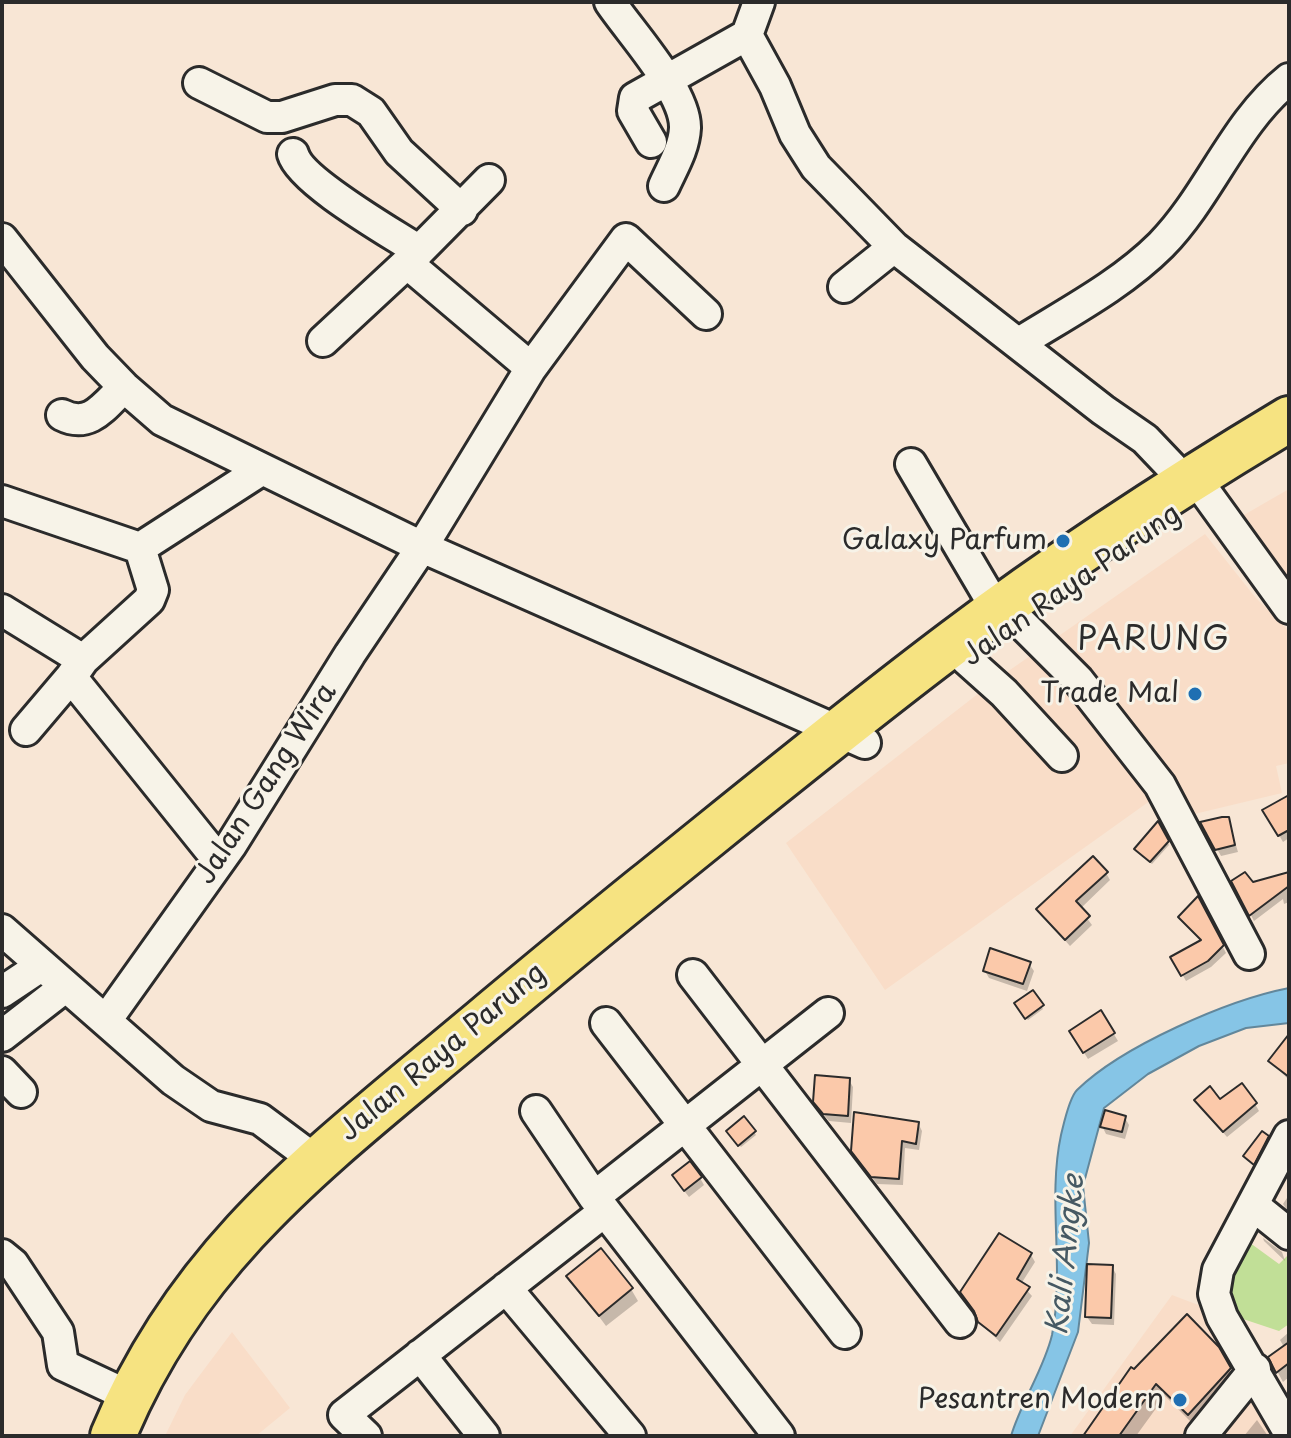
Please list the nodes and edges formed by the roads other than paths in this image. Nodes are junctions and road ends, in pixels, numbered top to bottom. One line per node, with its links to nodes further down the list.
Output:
1 (610, 2): 5 (street)
2 (759, 2): 3 (street)
3 (747, 35): 5 (street); 13 (street)
4 (1289, 79): 18 (street)
5 (665, 80): 7 (street); 10 (street)
6 (199, 83): 11 (street)
7 (651, 142)
8 (293, 154): 14 (street)
9 (489, 180): 11 (street)
10 (664, 186)
11 (462, 210): 14 (street)
12 (2, 239): 20 (street)
13 (894, 247): 15 (street); 18 (street)
14 (413, 257): 17 (street); 19 (street)
15 (844, 287)
16 (706, 314): 19 (street, Jalan Gang Wira)
17 (323, 341)
18 (1019, 343): 26 (street)
19 (531, 368): 28 (street, Jalan Gang Wira)
20 (124, 387): 21 (street); 25 (street)
21 (62, 415)
22 (1289, 419): 26 (highway, Jalan Raya Parung)
23 (1289, 442): 26 (highway, Jalan Raya Parung)
24 (911, 464): 32 (street)
25 (261, 470): 28 (street); 29 (street)
26 (1196, 487): 30 (street); 32 (highway, Jalan Raya Parung)
27 (2, 501): 29 (street)
28 (422, 547): 36 (street); 38 (street, Jalan Gang Wira)
29 (140, 548): 34 (street)
30 (1289, 608)
31 (2, 610): 34 (street)
32 (1008, 615): 33 (highway, Jalan Raya Parung); 36 (highway, Jalan Raya Parung); 40 (street)
33 (966, 659): 36 (highway, Jalan Raya Parung); 37 (street)
34 (77, 668): 35 (street); 38 (street)
35 (26, 730)
36 (853, 737): 53 (highway, Jalan Raya Parung); 54 (highway, Jalan Raya Parung)
37 (1062, 756)
38 (219, 861): 46 (street, Jalan Gang Wira)
39 (2, 930): 41 (street)
40 (1249, 954)
41 (41, 966): 43 (street); 44 (street)
42 (693, 975): 49 (street)
43 (65, 987): 46 (street); 48 (street)
44 (2, 992)
45 (828, 1013): 49 (street)
46 (107, 1019): 53 (street)
47 (606, 1023): 51 (street)
48 (2, 1036)
49 (762, 1065): 51 (street); 60 (street)
50 (536, 1111): 55 (street)
51 (685, 1125): 55 (street); 61 (street)
52 (1289, 1136): 56 (street)
53 (315, 1160): 54 (highway, Jalan Raya Parung)
54 (286, 1204): 64 (highway, Jalan Raya Parung)
55 (600, 1204): 59 (street); 70 (street)
56 (1254, 1206): 57 (street); 63 (street)
57 (1289, 1234)
58 (2, 1255): 64 (street)
59 (506, 1288): 62 (street); 69 (street)
60 (960, 1322)
61 (845, 1333)
62 (420, 1355): 67 (street); 68 (street)
63 (1255, 1369): 65 (street); 71 (street)
64 (130, 1416): 66 (highway, Jalan Raya Parung)
65 (1289, 1432)
66 (113, 1436)
67 (366, 1436)
68 (484, 1436)
69 (630, 1436)
70 (779, 1436)
71 (1201, 1436)

